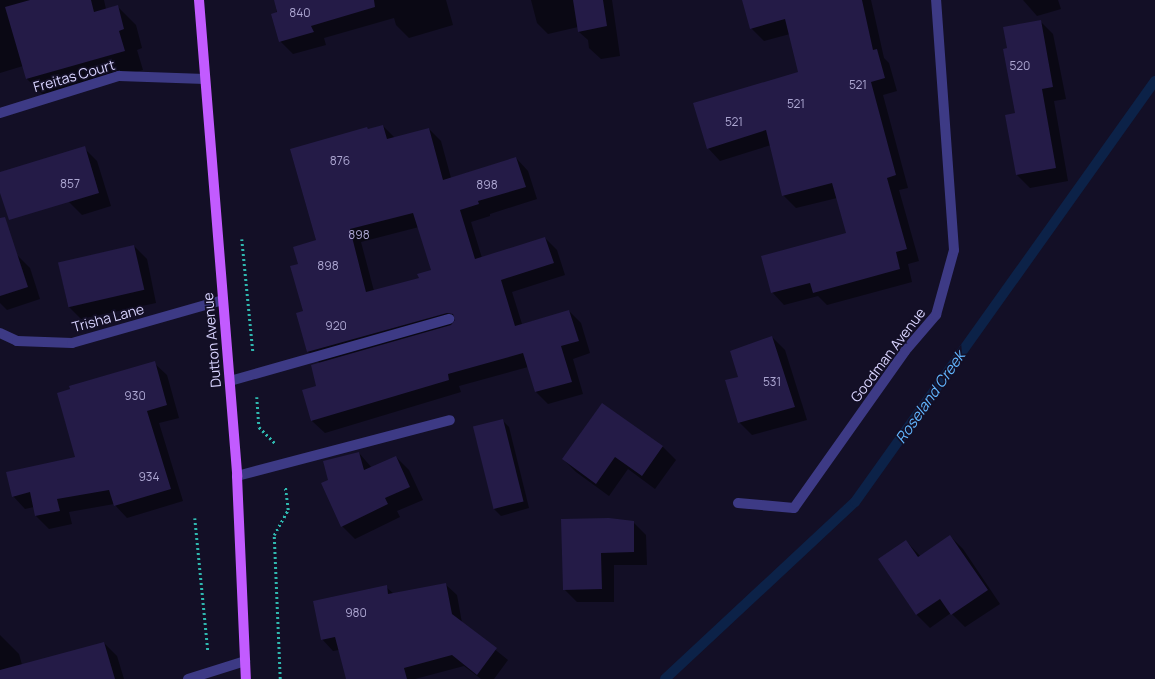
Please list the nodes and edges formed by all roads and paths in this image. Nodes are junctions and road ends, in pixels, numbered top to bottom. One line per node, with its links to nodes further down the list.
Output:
1 (199, 0): 3 (main road, Dutton Avenue)
2 (936, 0): 14 (street, Goodman Avenue)
3 (205, 78): 4 (street, Freitas Court); 6 (main road, Dutton Avenue)
4 (0, 113)
5 (242, 233): 9 (path)
6 (223, 300): 8 (street, Trisha Lane); 10 (main road, Dutton Avenue)
7 (448, 319): 9 (street)
8 (0, 333)
9 (255, 374): 10 (street); 12 (path)
10 (230, 381): 13 (main road, Dutton Avenue)
11 (450, 420): 12 (street)
12 (283, 464): 13 (street); 20 (path)
13 (237, 476): 16 (main road, Dutton Avenue)
14 (738, 503)
15 (195, 518): 17 (path)
16 (244, 661): 17 (street); 19 (main road, Dutton Avenue)
17 (210, 672): 18 (street)
18 (188, 679)
19 (246, 679)
20 (280, 679)

